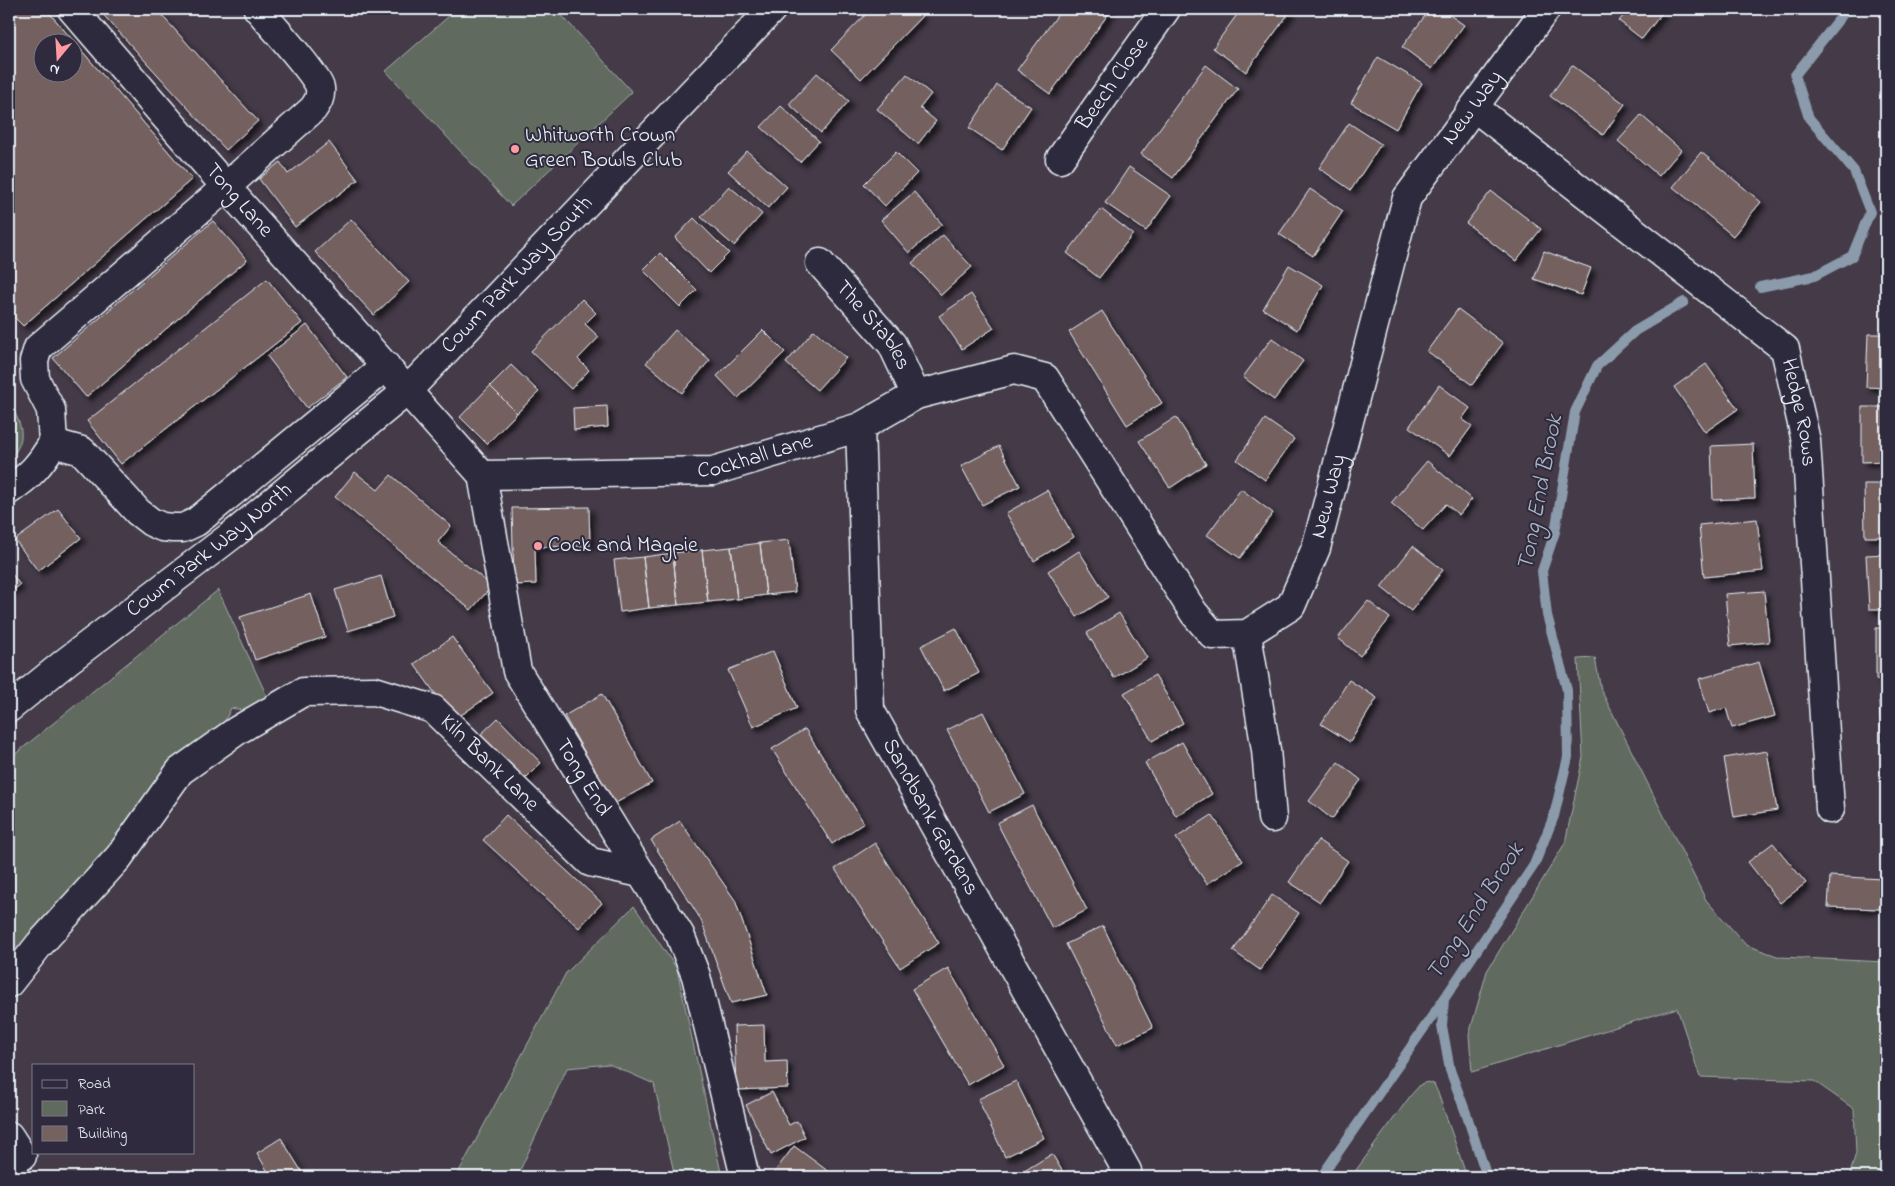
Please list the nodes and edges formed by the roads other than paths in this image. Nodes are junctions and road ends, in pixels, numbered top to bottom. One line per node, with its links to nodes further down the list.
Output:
1 (72, 9): 8 (street, Tong Lane)
2 (258, 9): 8 (street)
3 (772, 9): 11 (street, Cowm Park Way South)
4 (1166, 9): 7 (street, Beech Close)
5 (1546, 9): 6 (street, New Way)
6 (1474, 107): 17 (street, New Way); 19 (street, Hedge Rows)
7 (1060, 159)
8 (226, 187): 10 (street, Tong Lane); 14 (street)
9 (820, 263): 12 (street, The Stables)
10 (386, 366): 11 (street, Tong Lane); 14 (street)
11 (408, 390): 15 (street); 18 (street, Cowm Park Way North)
12 (916, 394): 13 (street, Cockhall Lane); 17 (street, Cockhall Lane)
13 (860, 427): 15 (street, Cockhall Lane); 23 (street, Sandbank Gardens)
14 (53, 443): 16 (street)
15 (482, 475): 21 (street, Tong End)
16 (9, 490)
17 (1247, 634): 20 (street)
18 (9, 708)
19 (1830, 809)
20 (1272, 818)
21 (640, 873): 22 (street, Kiln Bank Lane); 24 (street, Tong End)
22 (9, 983)
23 (1127, 1171)
24 (745, 1177)

